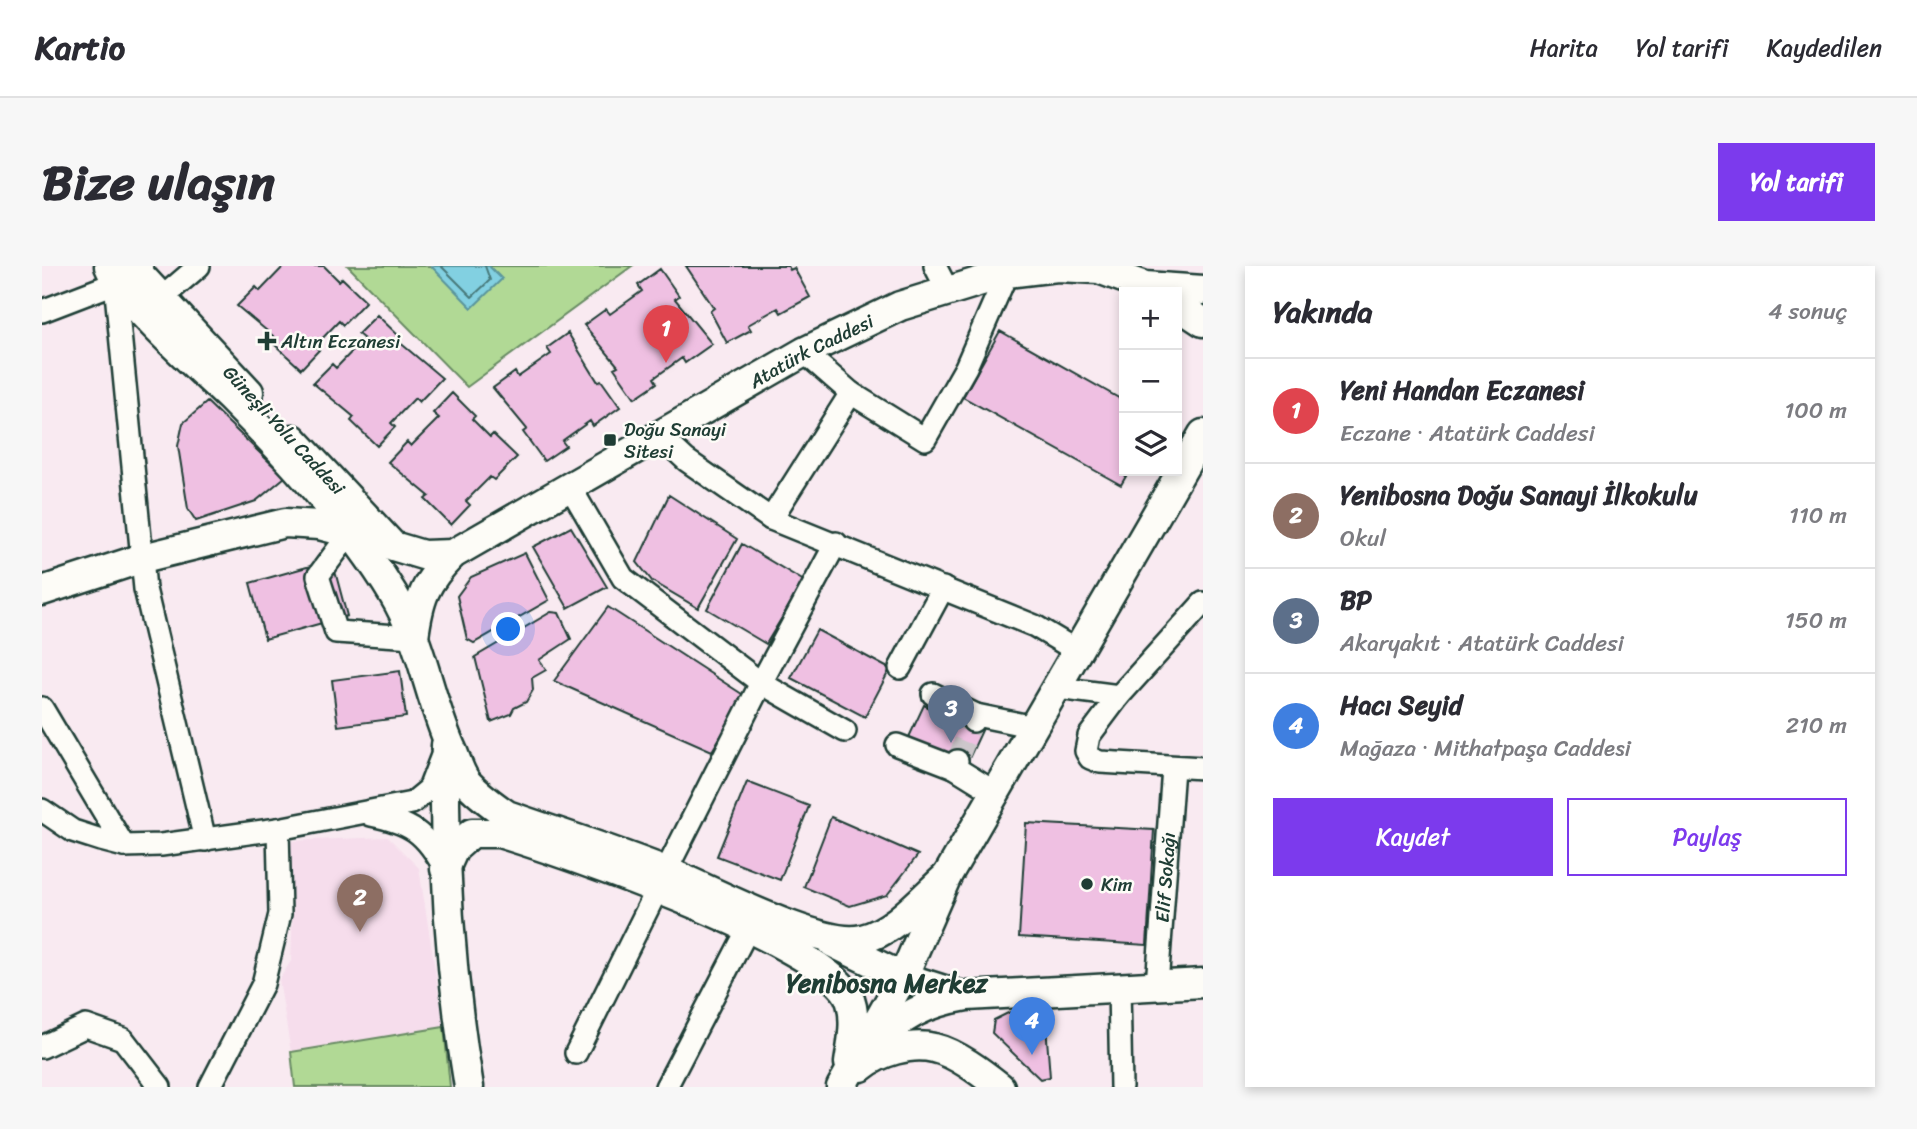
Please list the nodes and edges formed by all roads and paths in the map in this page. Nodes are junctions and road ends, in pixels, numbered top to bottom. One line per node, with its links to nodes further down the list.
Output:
1 (199, 266): 10 (street)
2 (935, 266): 9 (street)
3 (1057, 266): 5 (main road, Atatürk Caddesi); 6 (main road, Atatürk Caddesi)
4 (125, 272): 10 (main road, Güneşli Yolu Caddesi); 12 (street); 23 (street)
5 (1007, 273): 9 (main road, Atatürk Caddesi); 15 (street)
6 (1145, 287)
7 (1182, 290): 8 (main road, Atatürk Caddesi)
8 (1203, 290)
9 (948, 291): 14 (main road, Atatürk Caddesi)
10 (153, 306): 20 (main road, Güneşli Yolu Caddesi); 22 (main road, Güneşli Yolu Caddesi)
11 (1182, 308): 13 (main road)
12 (42, 311)
13 (1203, 322)
14 (804, 352): 15 (street); 17 (main road, Atatürk Caddesi)
15 (851, 393): 19 (street)
16 (1203, 434): 28 (main road)
17 (659, 435): 18 (main road, Atatürk Caddesi); 19 (street)
18 (569, 485): 22 (main road, Atatürk Caddesi); 30 (street)
19 (771, 519): 21 (street)
20 (349, 533): 23 (main road); 27 (main road, Güneşli Yolu Caddesi); 27 (street)
21 (836, 543): 24 (street); 30 (street)
22 (453, 554): 27 (main road)
23 (143, 558): 25 (main road); 45 (street)
24 (943, 588): 28 (street); 29 (street)
25 (42, 591)
26 (1203, 603): 33 (street)
27 (414, 637): 37 (main road, Güneşli Yolu Caddesi)
28 (1077, 651): 31 (main road)
29 (900, 668)
30 (761, 683): 36 (street); 49 (street)
31 (1058, 688): 33 (street); 35 (main road)
32 (933, 694): 35 (street)
33 (1119, 696): 39 (street)
34 (42, 708): 46 (street)
35 (1034, 727): 41 (main road)
36 (845, 731)
37 (446, 739): 43 (street); 47 (main road); 49 (main road)
38 (897, 745): 41 (street)
39 (1174, 768): 40 (street); 55 (street, Elif Sokağı)
40 (1203, 768)
41 (996, 793): 48 (main road)
42 (42, 810): 46 (street)
43 (365, 813): 44 (street); 47 (street)
44 (278, 829): 45 (street); 62 (street)
45 (205, 841): 46 (street)
46 (124, 846)
47 (445, 869): 49 (main road); 63 (main road)
48 (947, 876): 51 (main road); 52 (main road)
49 (661, 881): 50 (main road); 51 (main road); 59 (street)
50 (748, 929): 60 (main road); 64 (street)
51 (817, 935): 53 (main road)
52 (916, 949): 53 (main road); 57 (main road)
53 (903, 977): 57 (main road); 60 (main road)
54 (1203, 983): 55 (main road)
55 (1157, 985): 56 (main road)
56 (1119, 987): 57 (main road); 66 (street)
57 (967, 996): 60 (main road)
58 (42, 1047): 61 (street)
59 (576, 1053)
60 (844, 1084): 65 (main road)
61 (160, 1087)
62 (210, 1087)
63 (468, 1087)
64 (666, 1087)
65 (1000, 1087)
66 (1121, 1087)

